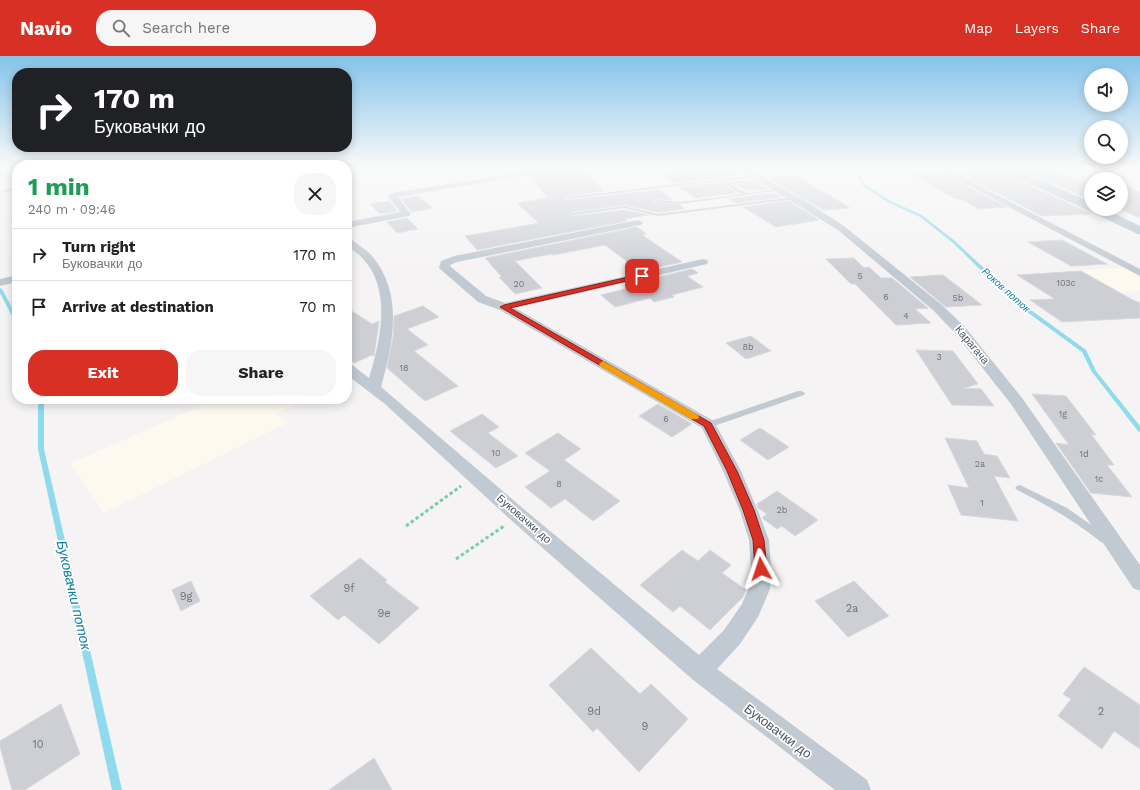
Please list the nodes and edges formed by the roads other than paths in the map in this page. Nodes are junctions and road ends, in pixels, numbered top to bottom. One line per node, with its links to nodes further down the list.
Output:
1 (397, 203): 8 (street)
2 (751, 203): 5 (lane)
3 (801, 203): 21 (street, Карагача)
4 (1007, 203): 12 (street)
5 (573, 214)
6 (1109, 216): 9 (main road)
7 (638, 223): 15 (street)
8 (352, 224)
9 (1140, 231)
10 (352, 245): 17 (street)
11 (703, 262): 15 (street)
12 (1140, 273)
13 (12, 279): 14 (street)
14 (0, 283)
15 (504, 307): 19 (street)
16 (352, 372): 17 (street, Буковачки до)
17 (374, 387): 23 (street, Буковачки до)
18 (801, 393): 19 (lane)
19 (708, 425): 23 (street)
20 (1020, 488): 21 (lane)
21 (1119, 551): 22 (street, Карагача)
22 (1140, 582)
23 (700, 671): 24 (street, Буковачки до)
24 (857, 790)

